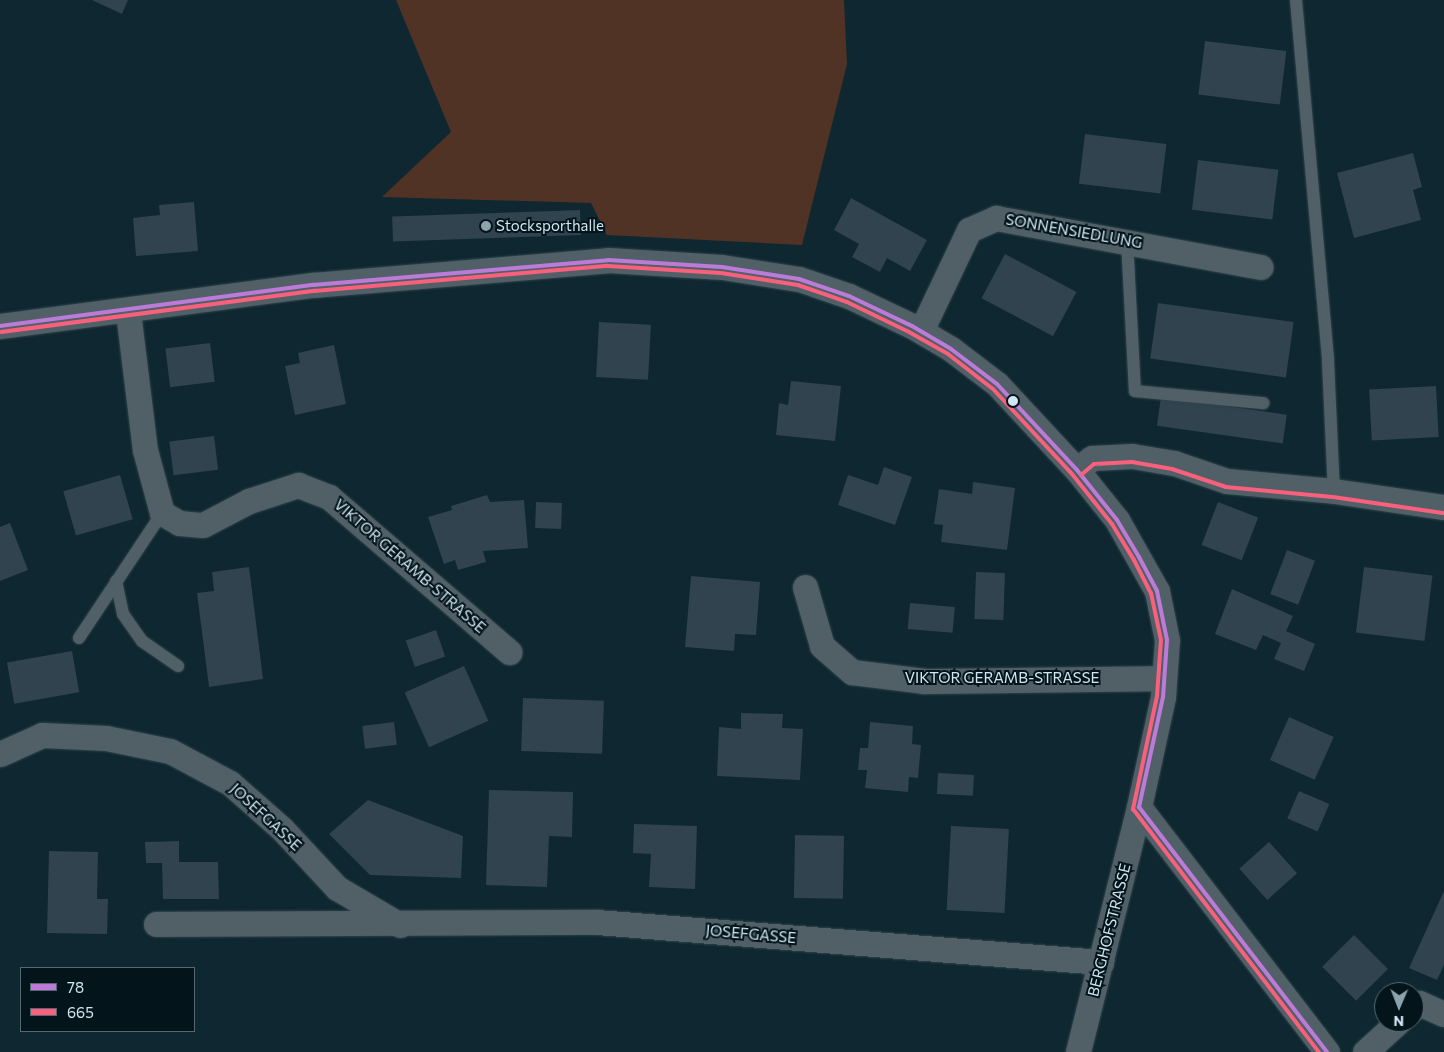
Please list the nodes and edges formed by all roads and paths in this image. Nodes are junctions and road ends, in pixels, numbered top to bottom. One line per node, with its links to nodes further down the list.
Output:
1 (1296, 0): 9 (lane)
2 (1126, 240): 3 (street, SONNENSIEDLUNG); 6 (street, SONNENSIEDLUNG); 7 (lane)
3 (1260, 267)
4 (128, 312): 5 (street); 6 (street); 11 (street)
5 (0, 326)
6 (921, 331): 8 (street)
7 (1263, 403)
8 (1077, 470): 9 (street); 17 (street)
9 (1334, 491): 10 (street)
10 (1444, 507)
11 (162, 513): 12 (lane); 15 (street, VIKTOR GERAMB-STRASSE)
12 (116, 581): 14 (lane); 16 (lane)
13 (805, 587): 17 (street, VIKTOR GERAMB-STRASSE)
14 (79, 638)
15 (509, 652)
16 (178, 666)
17 (1164, 678): 19 (street)
18 (0, 754): 21 (street, JOSEFGASSE)
19 (1140, 807): 22 (street, BERGHOFSTRASSE); 27 (street)
20 (156, 924): 21 (street, JOSEFGASSE)
21 (400, 925): 22 (street, JOSEFGASSE)
22 (1101, 962): 26 (street, BERGHOFSTRASSE)
23 (1424, 1005): 24 (street)
24 (1444, 1014)
25 (1387, 1032): 28 (street)
26 (1078, 1052)
27 (1327, 1052)
28 (1365, 1052)

